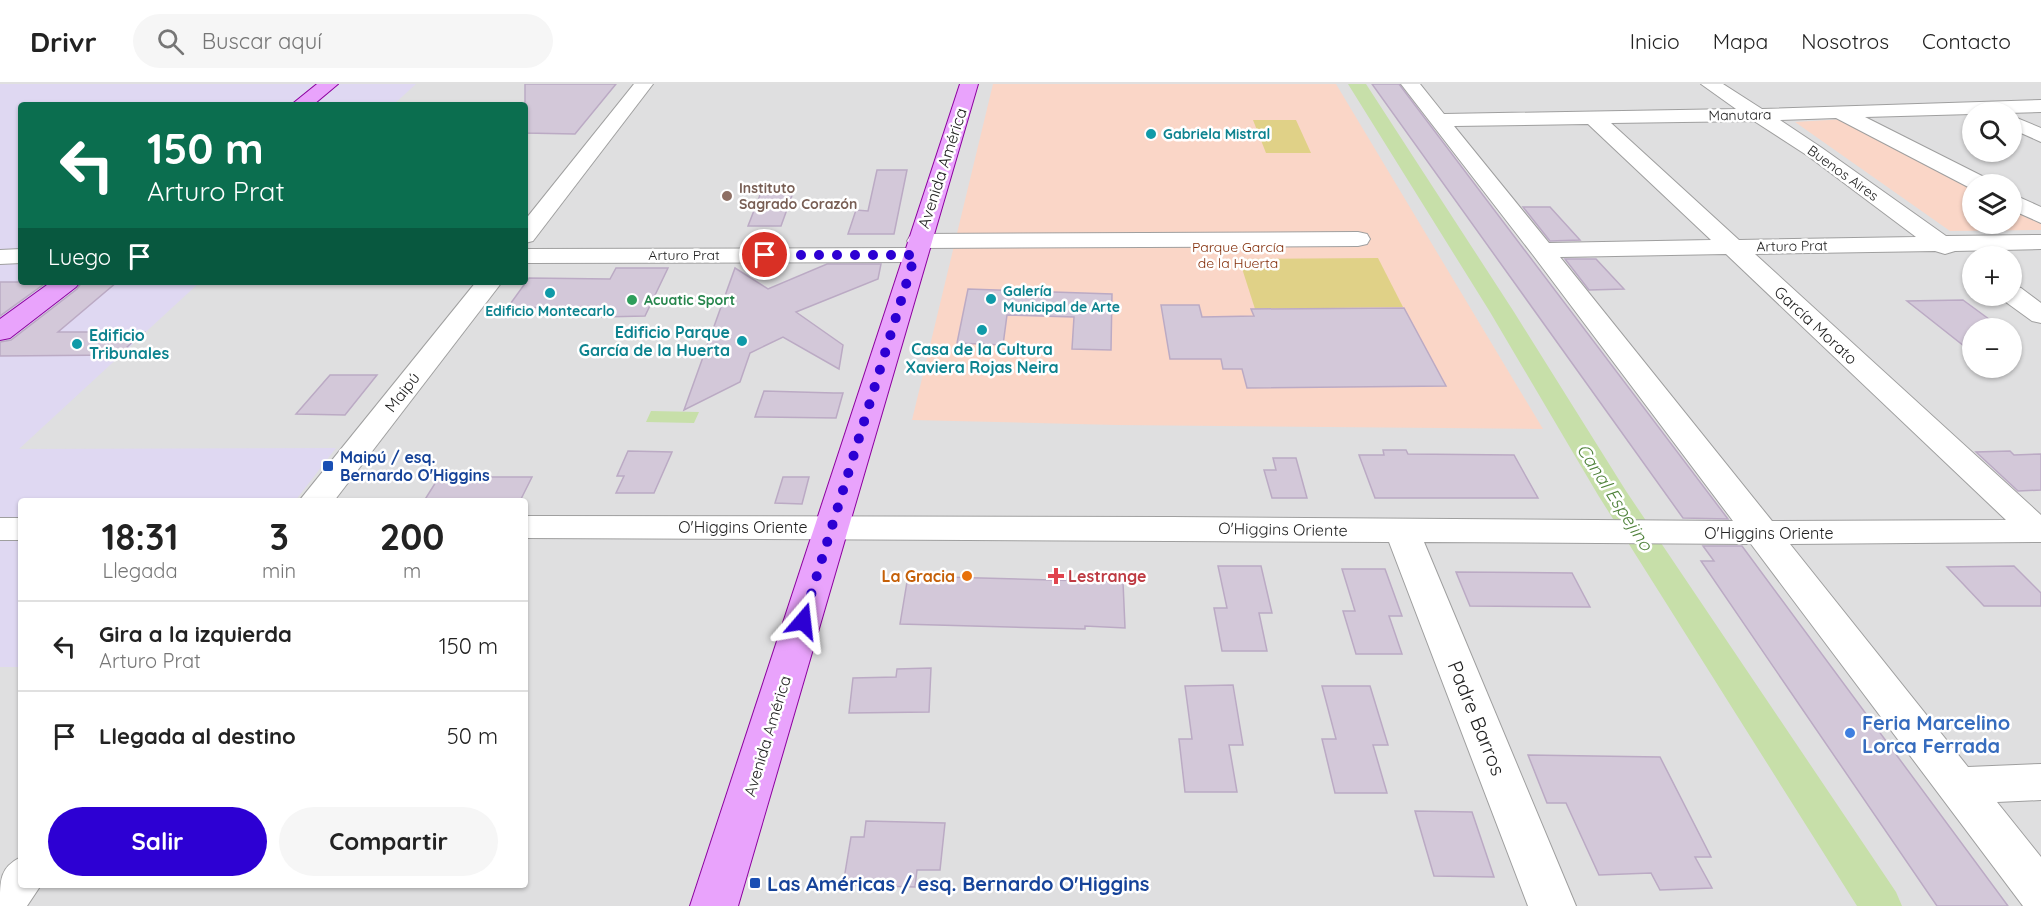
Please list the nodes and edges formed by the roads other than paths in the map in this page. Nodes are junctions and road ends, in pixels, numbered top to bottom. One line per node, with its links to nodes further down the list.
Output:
1 (328, 84): 6 (main road)
2 (644, 84): 19 (street)
3 (969, 84): 24 (main road, Avenida América)
4 (1410, 84): 13 (street)
5 (1710, 84): 11 (street, Buenos Aires)
6 (305, 102)
7 (2041, 106): 8 (street, Manutara)
8 (2022, 107)
9 (1962, 110): 10 (street, Manutara)
10 (1841, 112): 11 (street, Manutara); 16 (street)
11 (1758, 115): 12 (street, Manutara); 22 (street, Buenos Aires)
12 (1594, 118): 13 (street, Manutara); 23 (street, García Morato)
13 (1438, 120): 25 (street)
14 (2022, 127): 15 (street)
15 (2041, 136)
16 (1962, 175)
17 (2022, 206): 18 (street)
18 (2041, 216)
19 (528, 232)
20 (1358, 238): 24 (street, Arturo Prat)
21 (2041, 242): 22 (street, Arturo Prat)
22 (1941, 244): 23 (street, Arturo Prat); 29 (street, Buenos Aires)
23 (1732, 247): 25 (street, Arturo Prat); 41 (street, García Morato)
24 (917, 248): 26 (street, Arturo Prat); 36 (main road, Avenida América)
25 (1542, 250): 42 (street)
26 (528, 255)
27 (0, 256): 28 (street)
28 (18, 256)
29 (1962, 259)
30 (63, 285): 34 (main road)
31 (487, 285): 35 (street, Maipú)
32 (2022, 301): 33 (street)
33 (2041, 315)
34 (0, 332)
35 (318, 498)
36 (832, 526): 37 (street, O'Higgins Oriente); 40 (street, O'Higgins Oriente); 48 (main road, Avenida América)
37 (528, 527)
38 (0, 529): 39 (street)
39 (18, 529)
40 (1402, 530): 42 (street, O'Higgins Oriente); 49 (street, Padre Barros)
41 (2040, 531): 42 (street, O'Higgins Oriente)
42 (1763, 533): 44 (street)
43 (2041, 782): 44 (street)
44 (1957, 785): 46 (street)
45 (18, 882): 47 (street)
46 (2041, 893)
47 (0, 905)
48 (714, 906)
49 (1552, 906)

